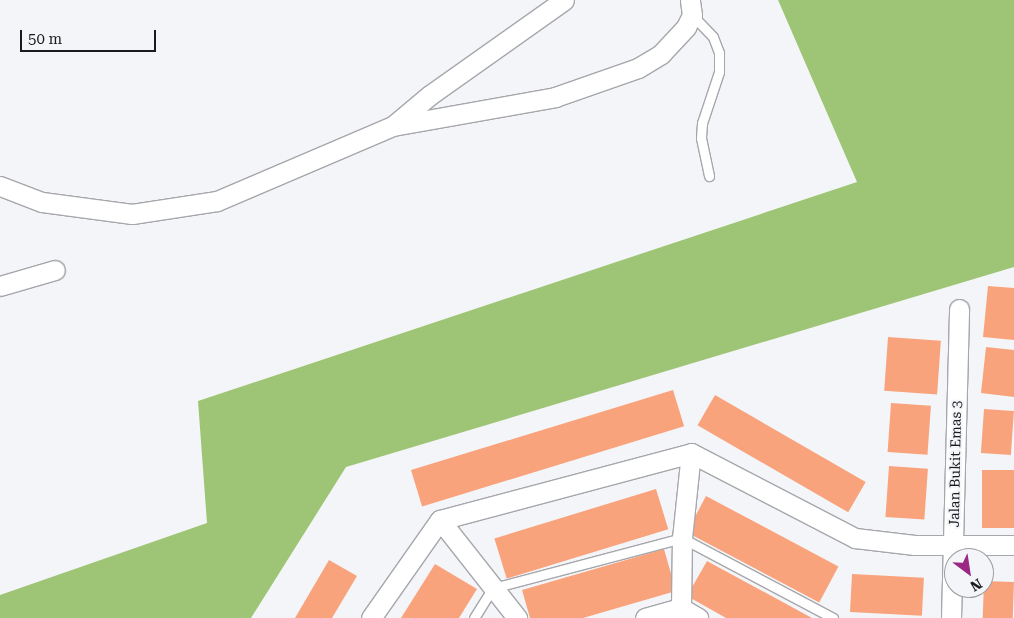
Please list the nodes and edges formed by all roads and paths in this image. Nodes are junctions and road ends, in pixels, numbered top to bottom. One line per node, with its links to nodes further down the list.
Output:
1 (564, 0): 3 (street)
2 (691, 8): 3 (street); 4 (lane)
3 (393, 126): 5 (street)
4 (709, 176)
5 (0, 186)
6 (55, 270): 7 (street)
7 (0, 286)
8 (959, 309): 12 (street, Jalan Bukit Emas 3)
9 (691, 453): 10 (street); 11 (street); 12 (street)
10 (440, 520): 14 (street); 16 (street)
11 (682, 538): 14 (lane); 15 (street); 21 (lane)
12 (953, 544): 13 (street); 22 (street, Jalan Bukit Emas 3)
13 (1014, 545)
14 (494, 588): 17 (lane); 18 (street)
15 (680, 608): 19 (street); 20 (street)
16 (371, 618)
17 (474, 618)
18 (517, 618)
19 (645, 618)
20 (698, 618)
21 (833, 618)
22 (952, 618)

